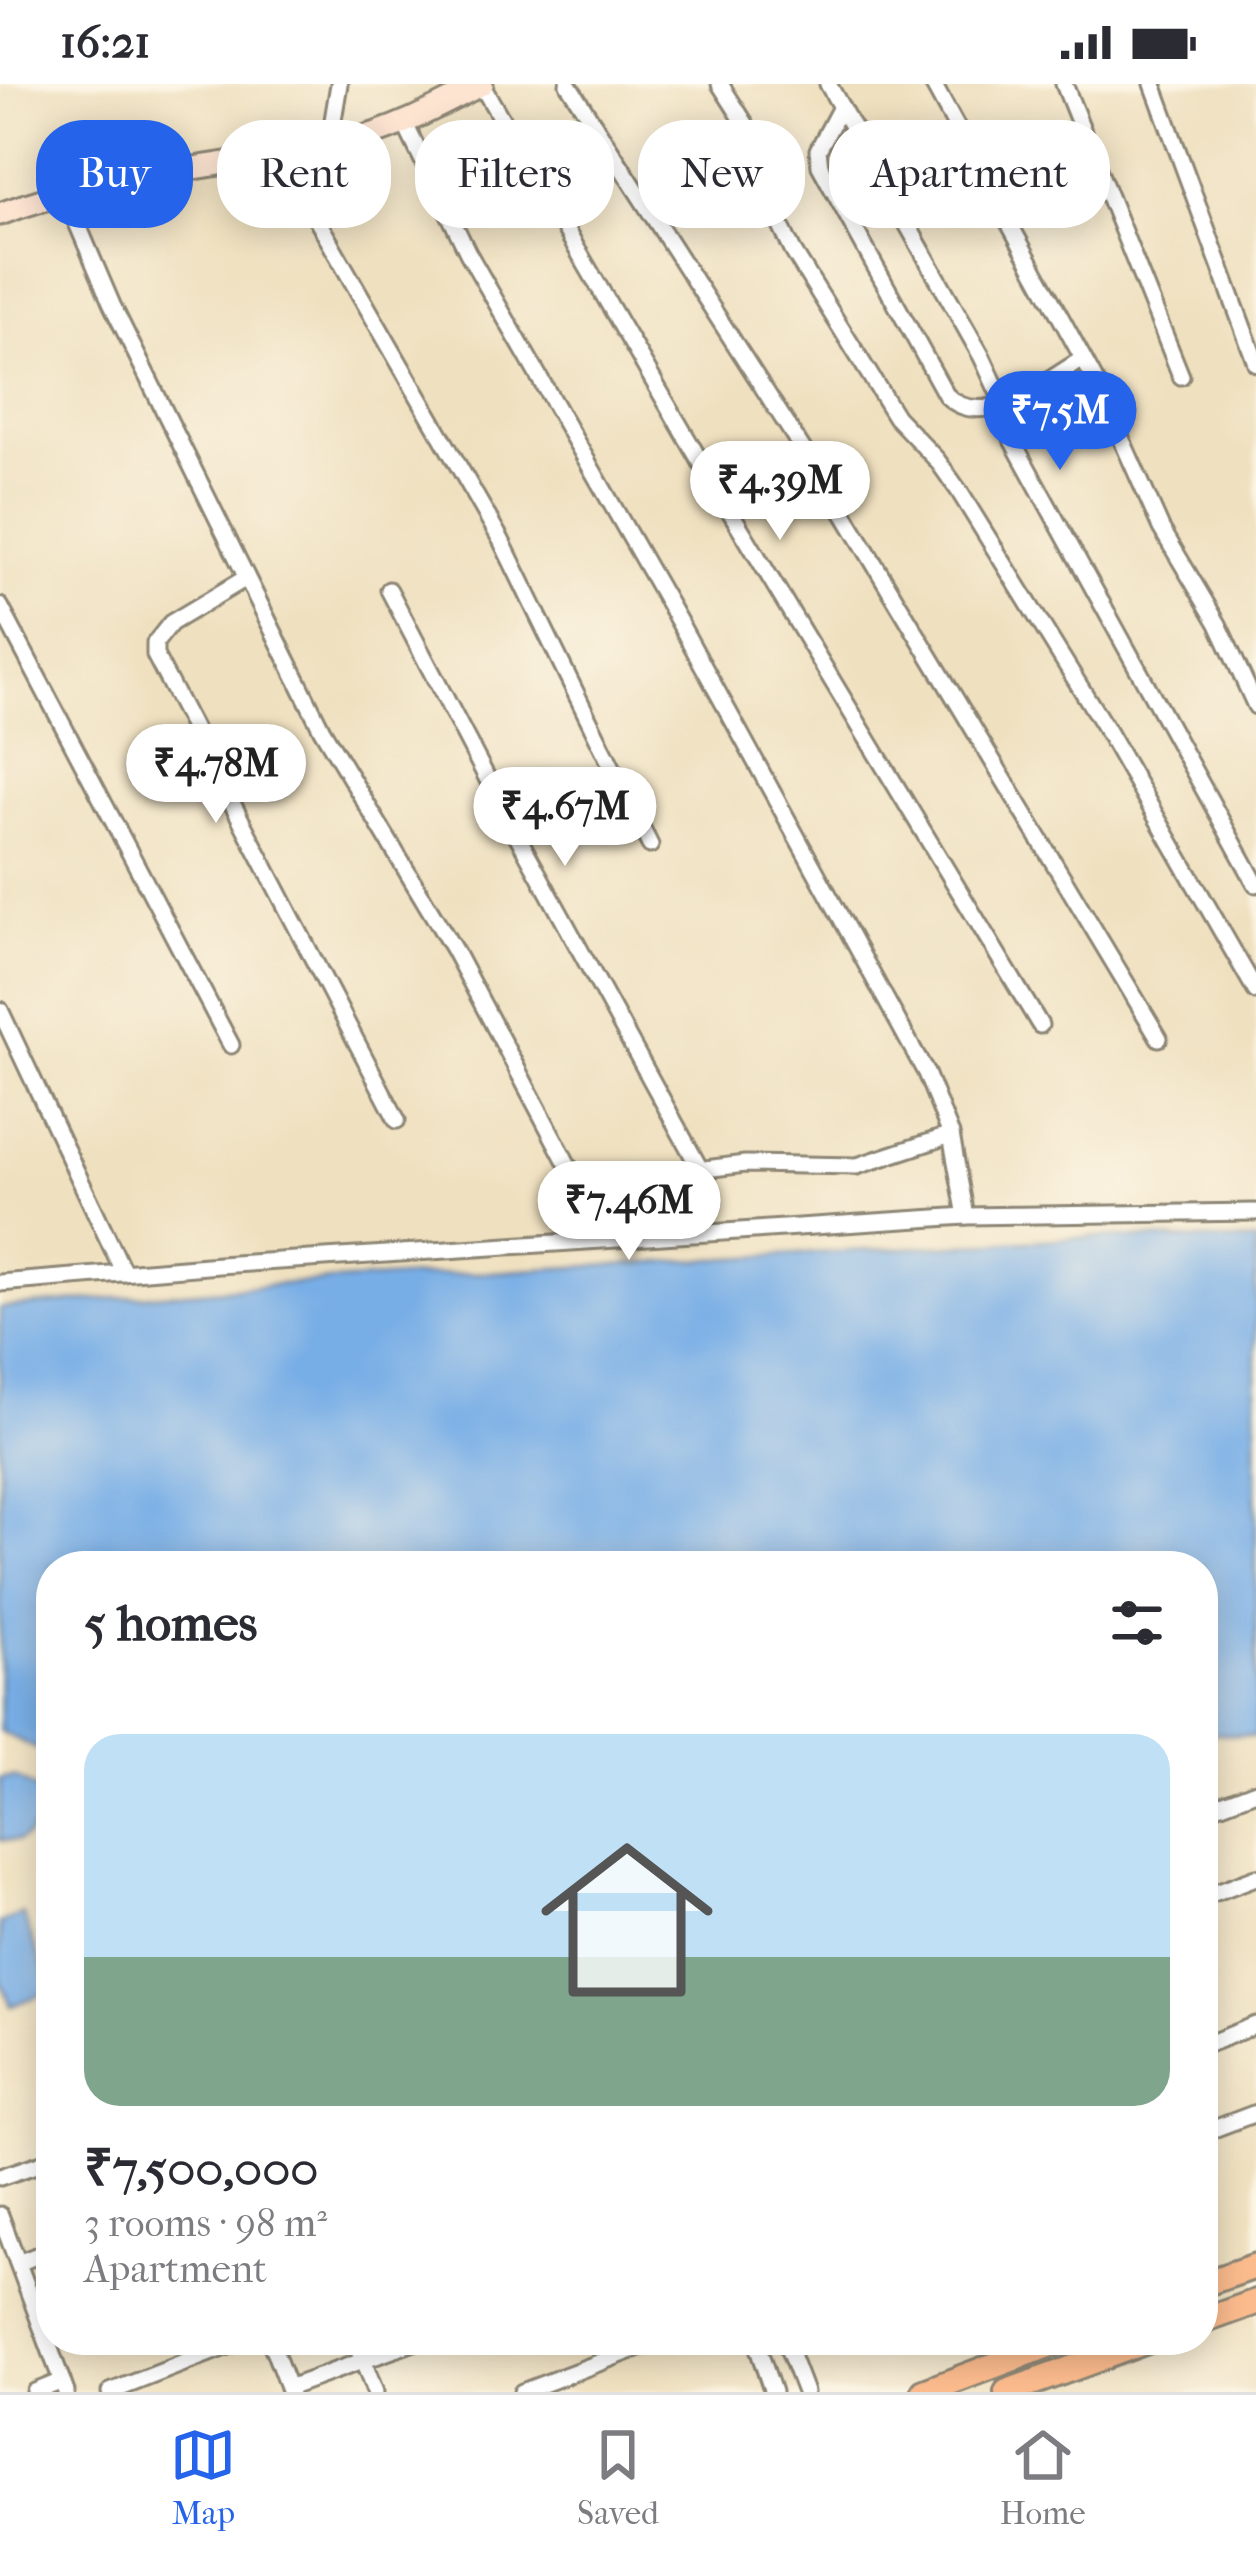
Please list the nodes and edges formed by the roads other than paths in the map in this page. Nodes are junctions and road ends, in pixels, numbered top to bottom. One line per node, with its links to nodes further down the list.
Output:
1 (339, 84): 10 (street)
2 (482, 84): 11 (street); 29 (street)
3 (568, 84): 30 (street)
4 (720, 84): 27 (street)
5 (828, 84): 9 (street)
6 (933, 84): 17 (street)
7 (1064, 84): 19 (street)
8 (1153, 84): 18 (street)
9 (841, 107): 20 (street); 20 (street)
10 (333, 120)
11 (405, 124): 12 (street); 33 (street)
12 (391, 128)
13 (36, 203): 14 (street)
14 (0, 214)
15 (79, 228): 21 (street)
16 (322, 228): 25 (street)
17 (1083, 359): 20 (street); 24 (street)
18 (1256, 363)
19 (1181, 376)
20 (1003, 404): 26 (street)
21 (246, 578): 32 (street); 34 (street)
22 (389, 590): 34 (street)
23 (0, 606): 31 (street)
24 (1256, 706)
25 (650, 844)
26 (1256, 884)
27 (1256, 991)
28 (0, 1010): 37 (street)
29 (1040, 1024)
30 (1159, 1038)
31 (231, 1045)
32 (397, 1120)
33 (951, 1135): 34 (street); 36 (street)
34 (700, 1169)
35 (1256, 1212): 36 (street)
36 (966, 1216): 37 (street)
37 (124, 1273): 38 (street)
38 (0, 1283)
39 (1256, 1791): 40 (street)
40 (1218, 1805)
41 (1256, 1876): 42 (street)
42 (1218, 1892)
43 (1256, 2025): 44 (street)
44 (1218, 2040)
45 (1256, 2113): 46 (street)
46 (1218, 2127)
47 (36, 2165): 48 (street)
48 (0, 2177)
49 (0, 2215): 51 (street)
50 (36, 2256): 51 (street)
51 (18, 2263): 55 (street)
52 (1256, 2266): 53 (main road)
53 (1218, 2279)
54 (1256, 2302): 56 (main road)
55 (36, 2304)
56 (1218, 2316)
57 (55, 2355): 69 (street)
58 (205, 2355): 73 (street)
59 (276, 2355): 71 (street)
60 (361, 2355): 68 (street)
61 (380, 2355): 68 (street)
62 (619, 2355): 75 (street)
63 (759, 2355): 76 (street)
64 (790, 2355): 77 (street)
65 (1025, 2355): 67 (main road)
66 (1111, 2355): 70 (main road)
67 (1020, 2357): 70 (street); 78 (main road)
68 (363, 2361): 71 (street); 74 (street)
69 (64, 2387): 72 (street)
70 (1023, 2389)
71 (289, 2390)
72 (35, 2392)
73 (110, 2392)
74 (375, 2392)
75 (522, 2392)
76 (773, 2392)
77 (805, 2392)
78 (924, 2392)

